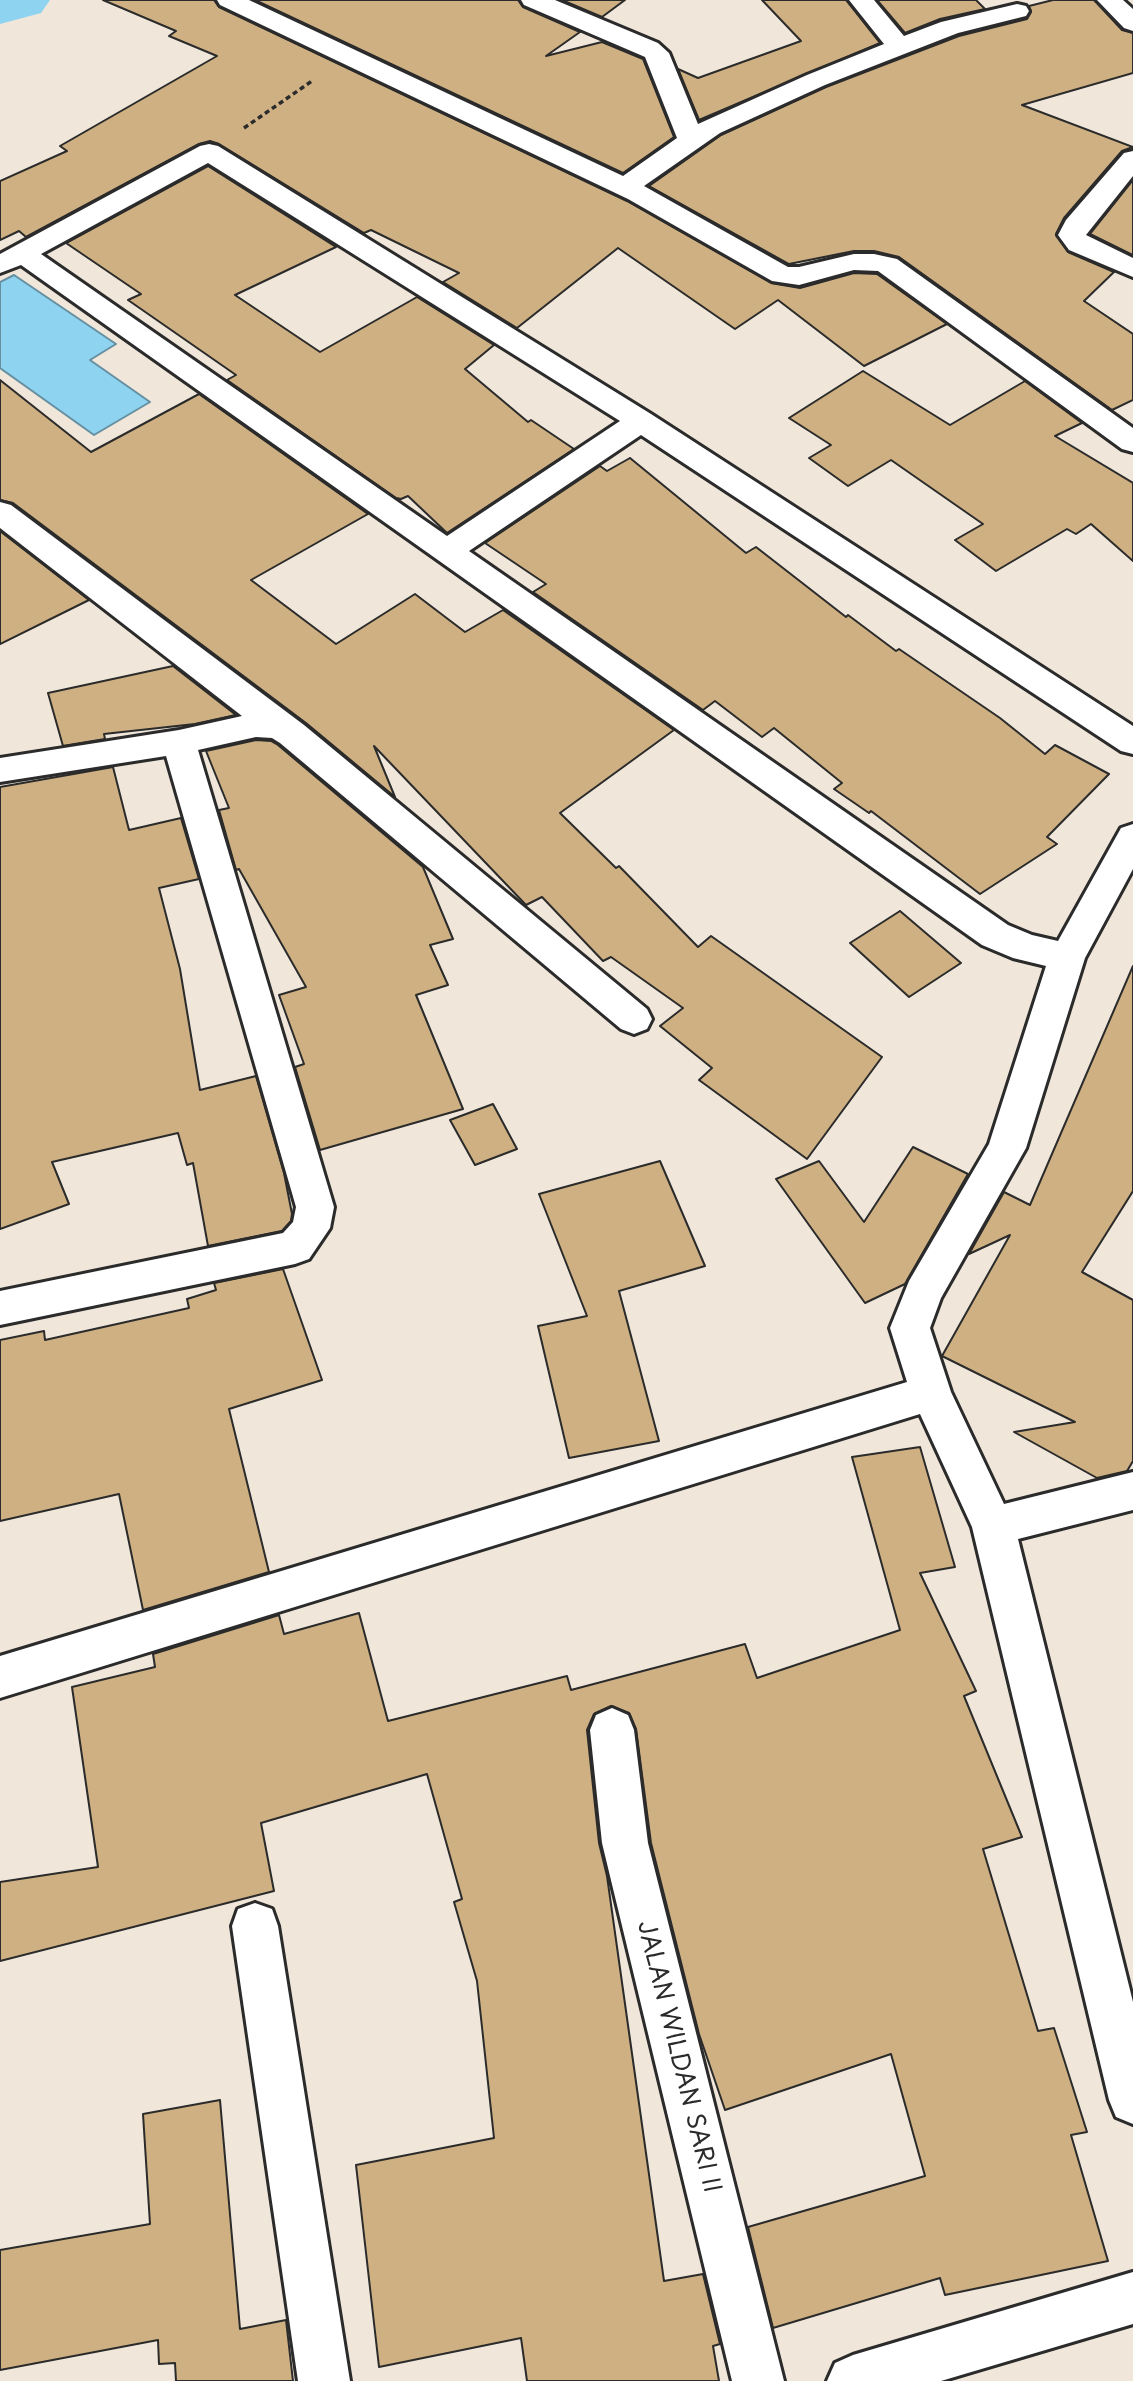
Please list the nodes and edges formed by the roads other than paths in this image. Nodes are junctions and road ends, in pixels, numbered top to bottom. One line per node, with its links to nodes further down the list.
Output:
1 (229, 0): 10 (street)
2 (533, 0): 8 (street)
3 (860, 0): 7 (street)
4 (1109, 0): 6 (street)
5 (1017, 11): 8 (street)
6 (1133, 23)
7 (895, 41)
8 (691, 140): 10 (street)
9 (1133, 159): 12 (street)
10 (625, 187): 14 (street)
11 (11, 259): 13 (street); 16 (street)
12 (1133, 269)
13 (641, 421): 16 (street); 19 (street)
14 (1133, 442)
15 (0, 512): 17 (street)
16 (447, 551): 22 (street)
17 (278, 726): 18 (street); 23 (street)
18 (179, 742): 20 (street); 24 (street)
19 (1133, 742)
20 (0, 770)
21 (1133, 837): 22 (street)
22 (1067, 957): 25 (street)
23 (634, 1019)
24 (0, 1308)
25 (931, 1392): 27 (street); 28 (street)
26 (1133, 1491): 27 (street)
27 (993, 1526): 31 (street)
28 (0, 1677)
29 (612, 1730): 34 (street, JALAN WILDAN SARI II)
30 (255, 1926): 33 (street)
31 (1133, 2100)
32 (1133, 2298): 35 (street)
33 (324, 2381)
34 (758, 2381)
35 (853, 2381)

